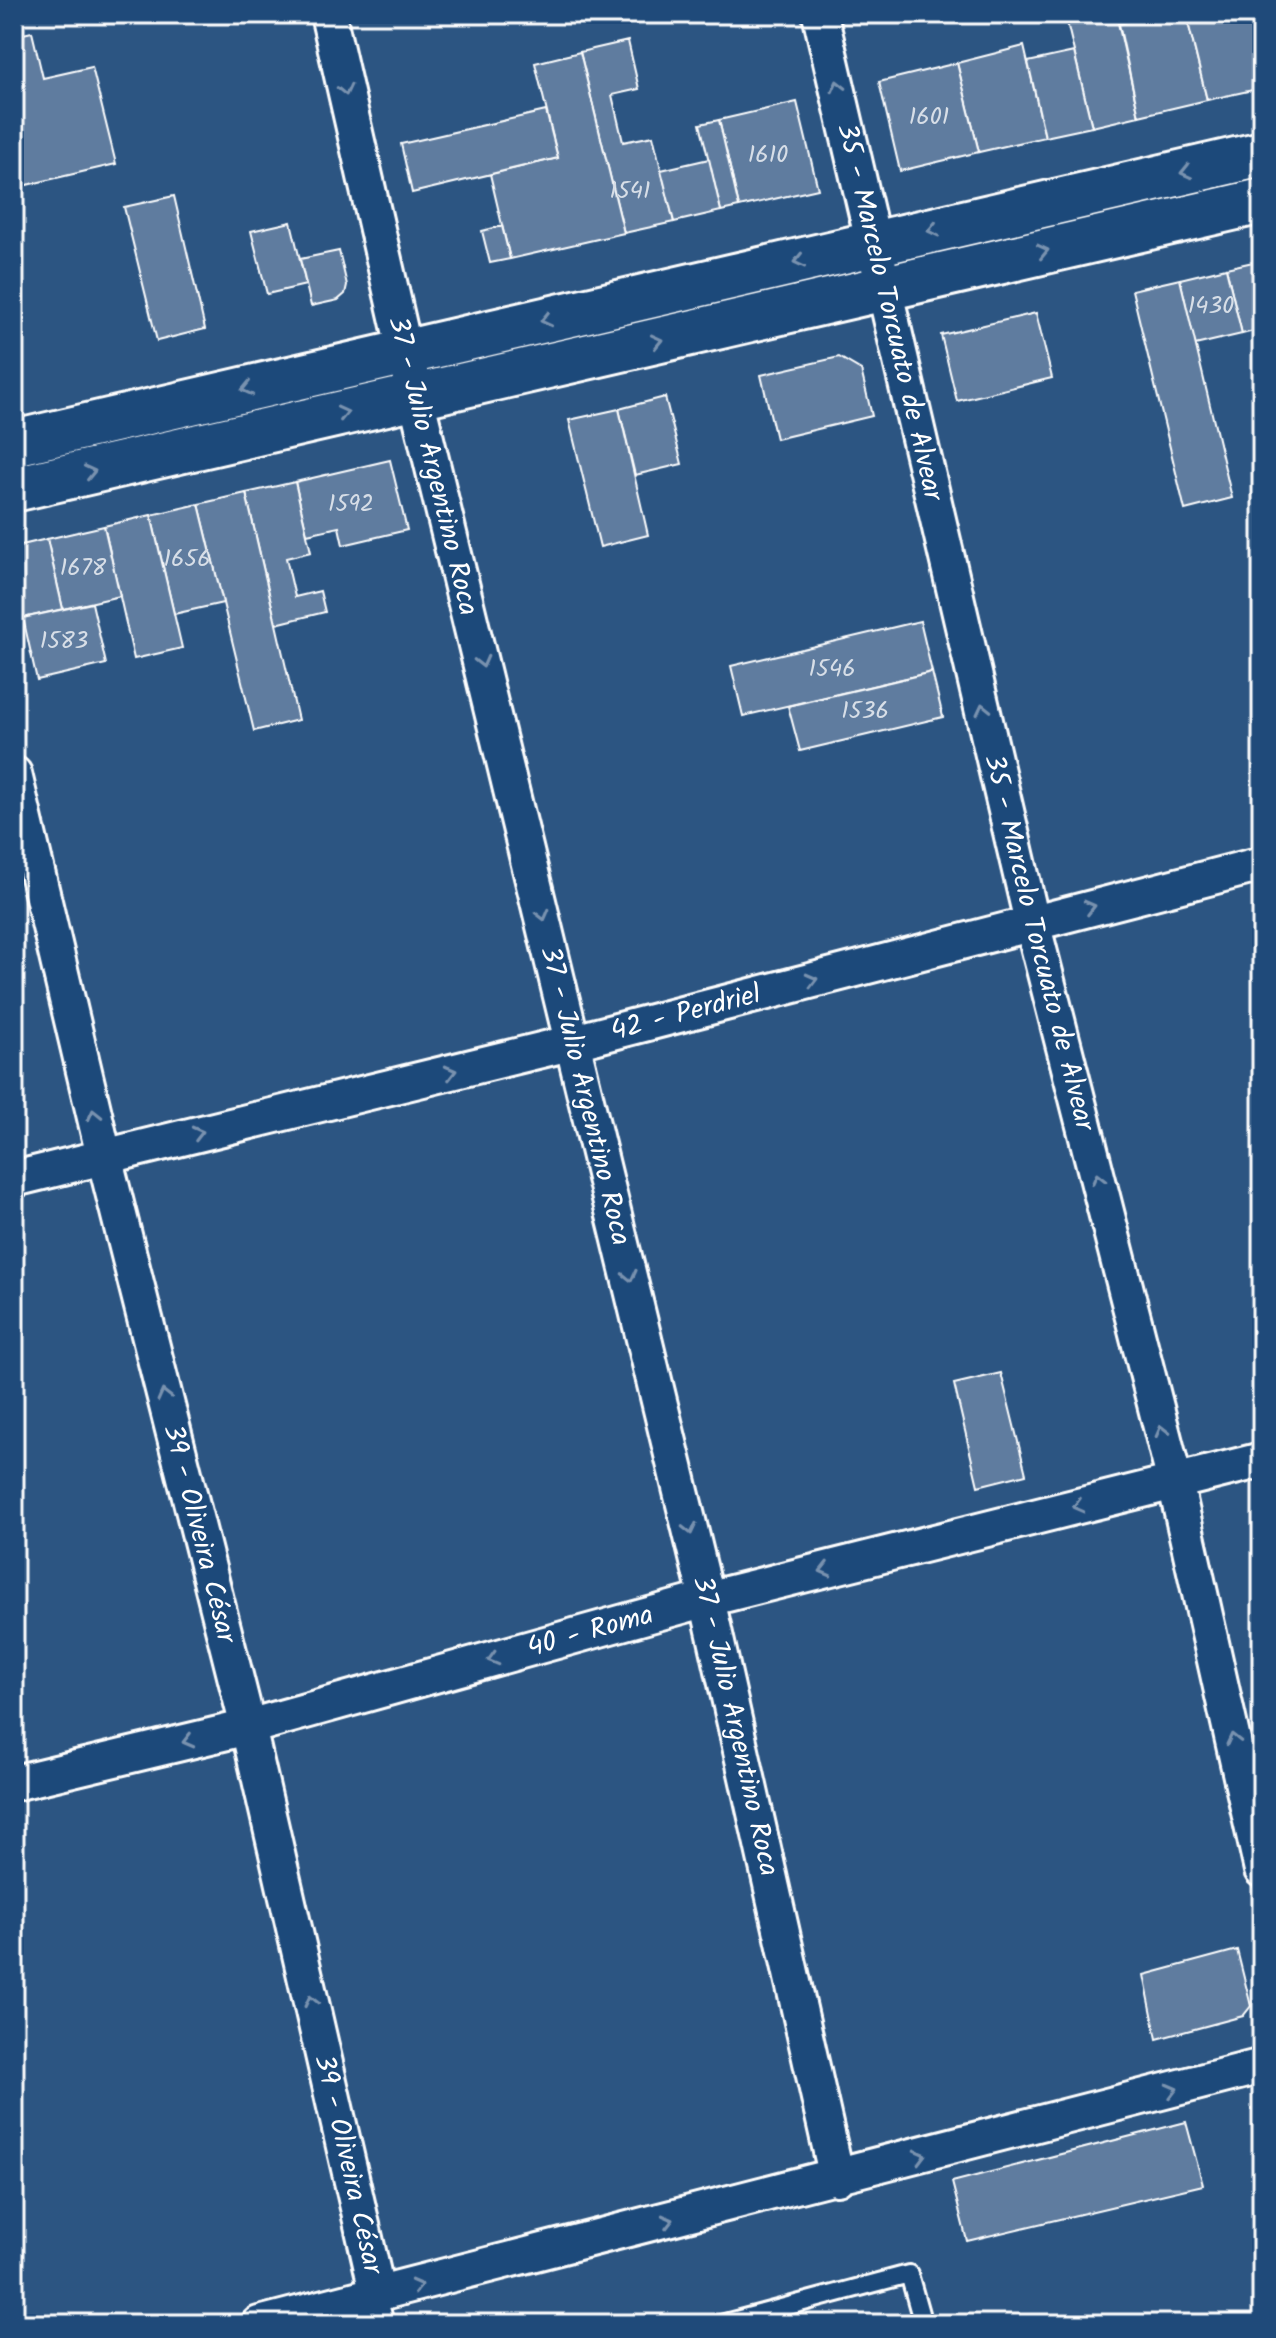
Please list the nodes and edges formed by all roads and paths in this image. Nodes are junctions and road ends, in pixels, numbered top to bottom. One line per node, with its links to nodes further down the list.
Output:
1 (328, 14): 7 (street, 37 - Julio Argentino Roca, one-way to 7)
2 (820, 14): 5 (street, 35 - Marcelo Torcuato de Alvear, one-way to 2)
3 (1262, 154): 5 (main road, one-way to 5)
4 (1262, 201): 6 (main road, one-way to 4)
5 (875, 244): 6 (street, 35 - Marcelo Torcuato de Alvear); 7 (main road, one-way to 7)
6 (886, 288): 8 (main road, one-way to 6); 13 (street, 35 - Marcelo Torcuato de Alvear, one-way to 6)
7 (405, 352): 8 (street, 37 - Julio Argentino Roca); 9 (main road, one-way to 9)
8 (417, 396): 10 (main road, one-way to 8); 14 (street, 37 - Julio Argentino Roca, one-way to 14)
9 (14, 443)
10 (14, 489)
11 (14, 774): 15 (street, 39 - Oliveira César, one-way to 11)
12 (1262, 864): 13 (street, 42 - Perdriel, one-way to 12)
13 (1032, 922): 14 (street, 42 - Perdriel, one-way to 13); 18 (street, 35 - Marcelo Torcuato de Alvear, one-way to 13)
14 (574, 1042): 15 (street, 42 - Perdriel, one-way to 14); 19 (street, 37 - Julio Argentino Roca, one-way to 19)
15 (104, 1156): 16 (street, 42 - Perdriel); 20 (street, 39 - Oliveira César, one-way to 15)
16 (14, 1179)
17 (1262, 1460): 18 (street, 40 - Roma)
18 (1175, 1482): 19 (street, 40 - Roma, one-way to 19); 22 (street, 35 - Marcelo Torcuato de Alvear, one-way to 18)
19 (707, 1599): 20 (street, 40 - Roma, one-way to 20); 24 (street, 37 - Julio Argentino Roca)
20 (248, 1727): 21 (street, 40 - Roma, one-way to 21); 25 (street, 39 - Oliveira César, one-way to 20)
21 (14, 1783)
22 (1262, 1870)
23 (1262, 2066): 24 (street, one-way to 23)
24 (837, 2178): 25 (street, one-way to 24)
25 (381, 2310): 26 (street)
26 (259, 2324)
27 (721, 2324): 28 (lane)
28 (923, 2324)

